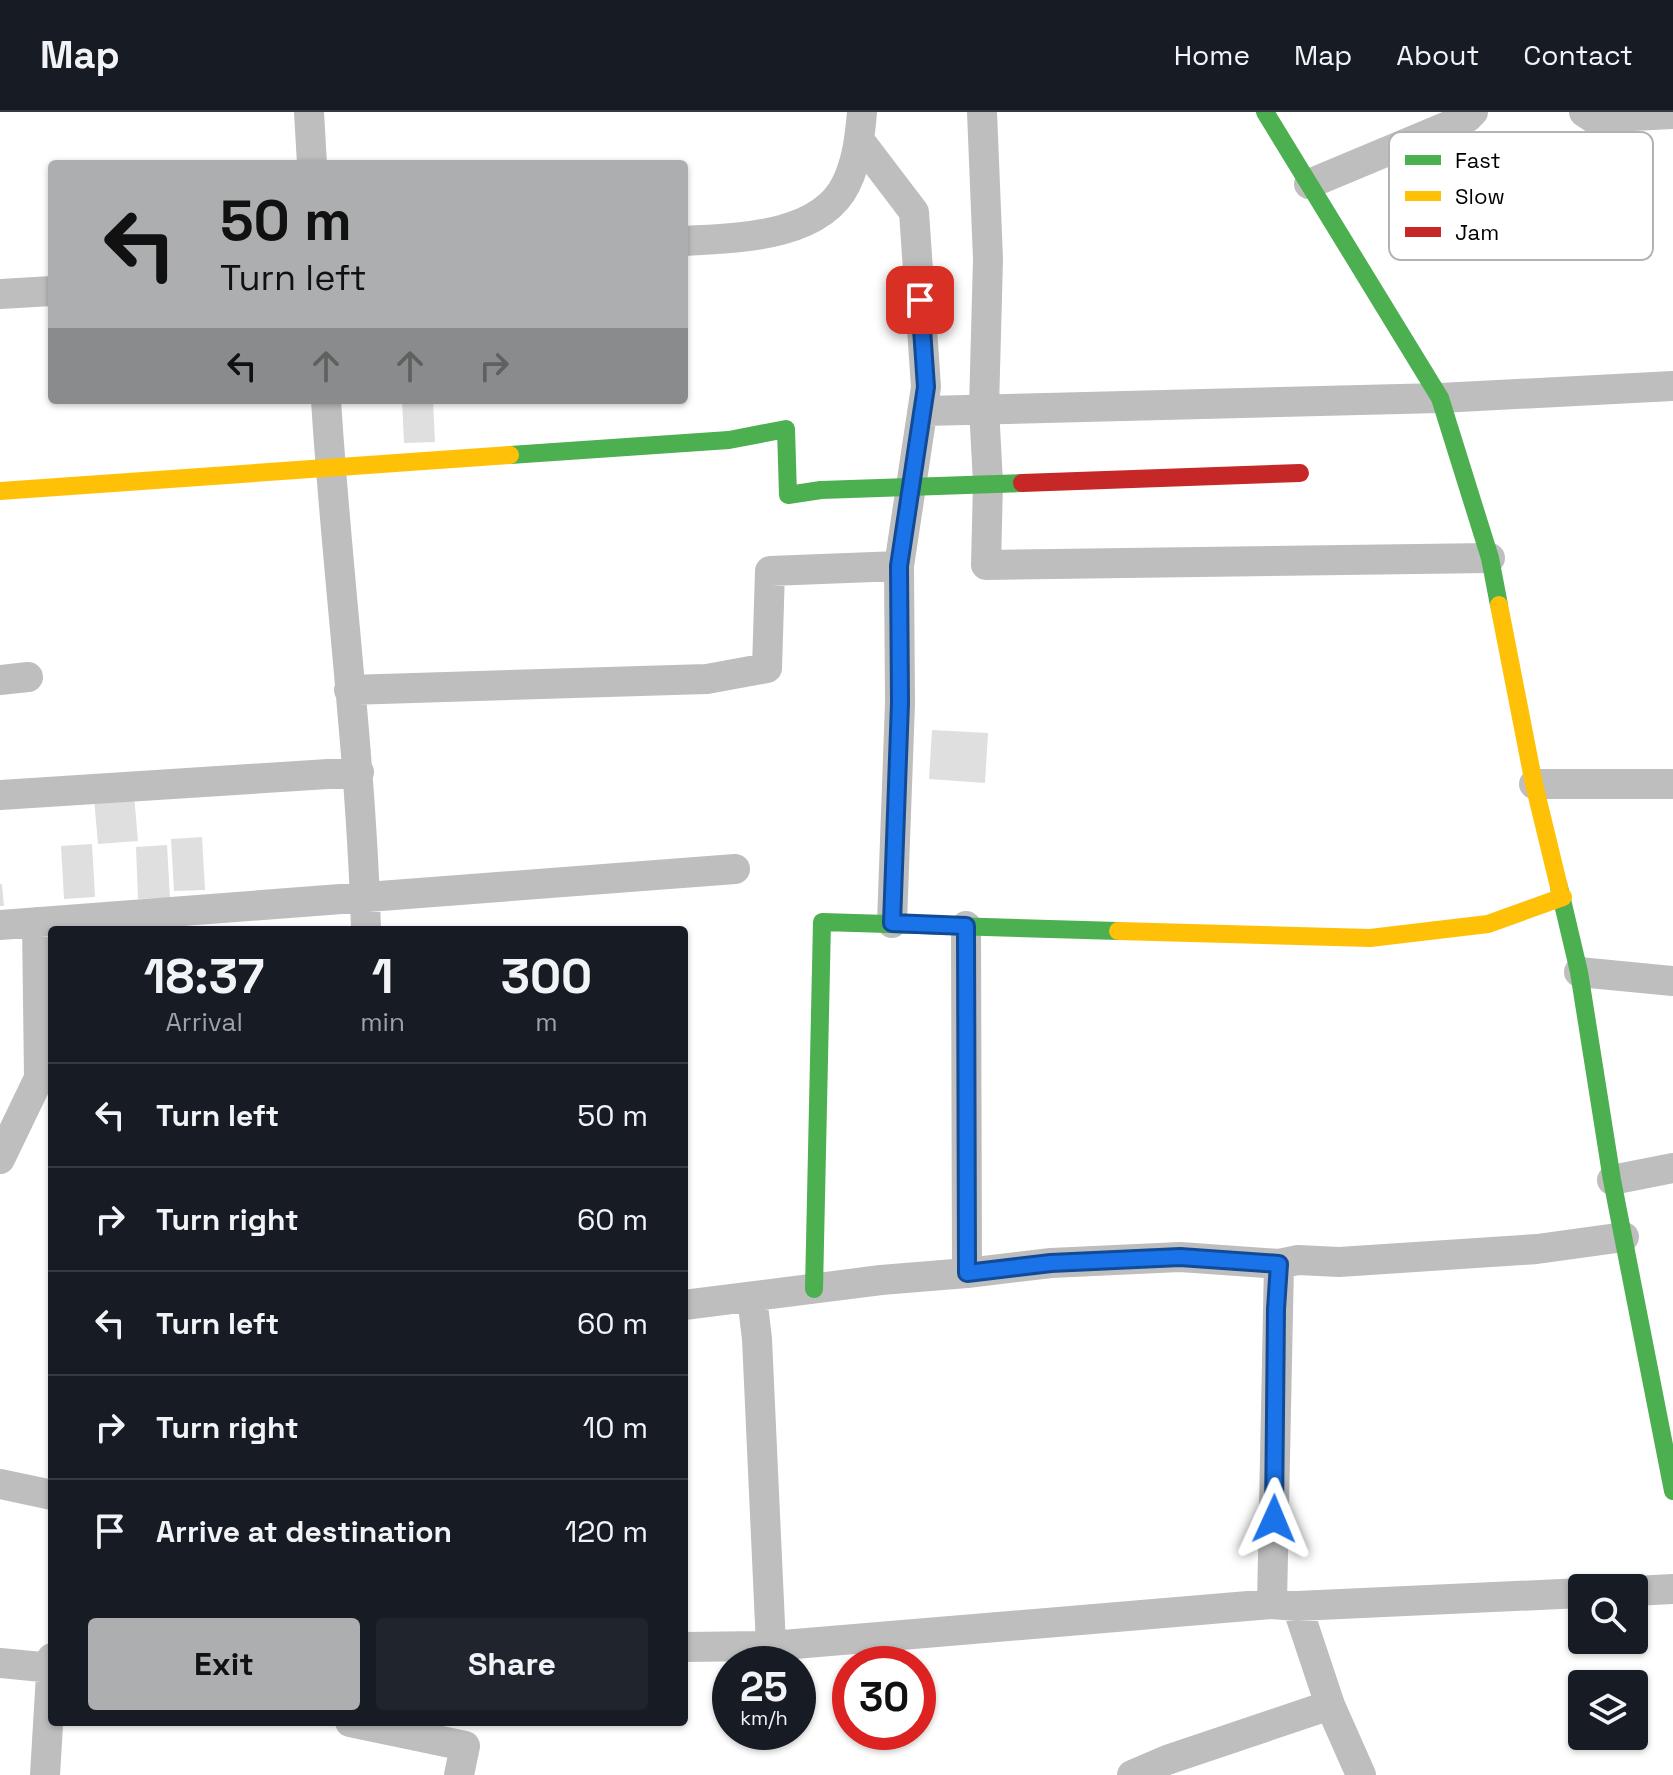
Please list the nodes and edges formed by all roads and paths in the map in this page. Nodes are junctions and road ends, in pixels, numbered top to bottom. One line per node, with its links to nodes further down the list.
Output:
1 (309, 112): 10 (street)
2 (982, 112): 18 (street)
3 (1265, 112): 11 (street)
4 (1473, 112): 8 (street)
5 (1584, 112): 6 (street)
6 (1673, 114)
7 (861, 127): 12 (street); 19 (street)
8 (1433, 132)
9 (1389, 151): 11 (street)
10 (312, 160)
11 (1309, 184): 16 (street)
12 (688, 241)
13 (48, 291): 14 (street)
14 (0, 294)
15 (1673, 386): 16 (street)
16 (1440, 398): 18 (street); 25 (street)
17 (326, 404): 20 (street)
18 (984, 408): 19 (street); 22 (street)
19 (924, 411): 23 (street)
20 (330, 468): 23 (street); 24 (street); 27 (street)
21 (1300, 473): 22 (street)
22 (988, 483): 23 (street); 25 (street)
23 (910, 486): 26 (street)
24 (0, 491)
25 (1490, 558): 29 (street)
26 (899, 566): 27 (street); 37 (street)
27 (349, 690): 28 (street)
28 (359, 772): 31 (street); 33 (street)
29 (1534, 784): 30 (street); 34 (street)
30 (1673, 784)
31 (0, 795)
32 (735, 869): 33 (street)
33 (365, 897): 35 (street); 39 (street)
34 (1563, 897): 40 (street); 41 (street)
35 (176, 921): 36 (street)
36 (37, 922): 38 (street); 43 (street)
37 (892, 923): 40 (street); 49 (street)
38 (0, 925)
39 (366, 926)
40 (966, 926): 48 (street)
41 (1579, 972): 42 (street); 45 (street)
42 (1673, 981)
43 (0, 1159)
44 (1673, 1168): 45 (street)
45 (1612, 1180): 46 (street)
46 (1624, 1237): 47 (street); 53 (street)
47 (1279, 1264): 48 (street); 58 (street)
48 (967, 1273): 49 (street)
49 (814, 1289): 50 (street)
50 (752, 1297): 51 (street); 59 (street)
51 (688, 1305)
52 (0, 1484): 54 (street)
53 (1672, 1484)
54 (48, 1494)
55 (1673, 1589): 56 (street)
56 (1648, 1590)
57 (1568, 1594): 58 (street)
58 (1284, 1605): 59 (street); 64 (street)
59 (771, 1646)
60 (688, 1647): 61 (street)
61 (712, 1647)
62 (0, 1663): 63 (street)
63 (48, 1665)
64 (1330, 1705): 67 (street); 71 (street)
65 (48, 1720): 68 (street)
66 (369, 1726): 69 (street)
67 (1169, 1768): 70 (street)
68 (45, 1775)
69 (459, 1775)
70 (1132, 1775)
71 (1361, 1775)

